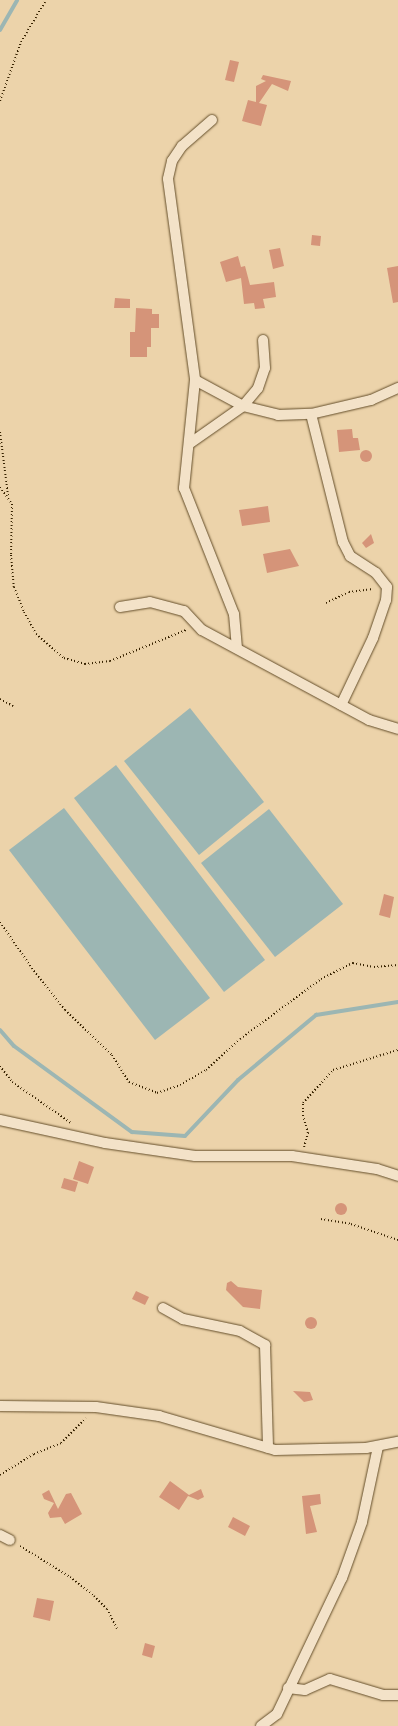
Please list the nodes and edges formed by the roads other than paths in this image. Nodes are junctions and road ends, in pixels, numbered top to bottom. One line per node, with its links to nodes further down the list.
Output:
1 (212, 120): 3 (street)
2 (263, 340): 5 (street)
3 (195, 380): 5 (street); 7 (street)
4 (398, 388): 6 (street)
5 (243, 406): 6 (street); 7 (street)
6 (311, 414): 10 (street)
7 (189, 444): 9 (street)
8 (120, 607): 9 (street)
9 (237, 646): 10 (street)
10 (341, 705): 11 (street)
11 (398, 729)
12 (0, 1120): 13 (street)
13 (398, 1176)
14 (163, 1308): 18 (street)
15 (0, 1406): 18 (street)
16 (398, 1442): 17 (street)
17 (378, 1447): 18 (street); 19 (street)
18 (268, 1448)
19 (288, 1688): 20 (street); 21 (street)
20 (398, 1695)
21 (261, 1726)

